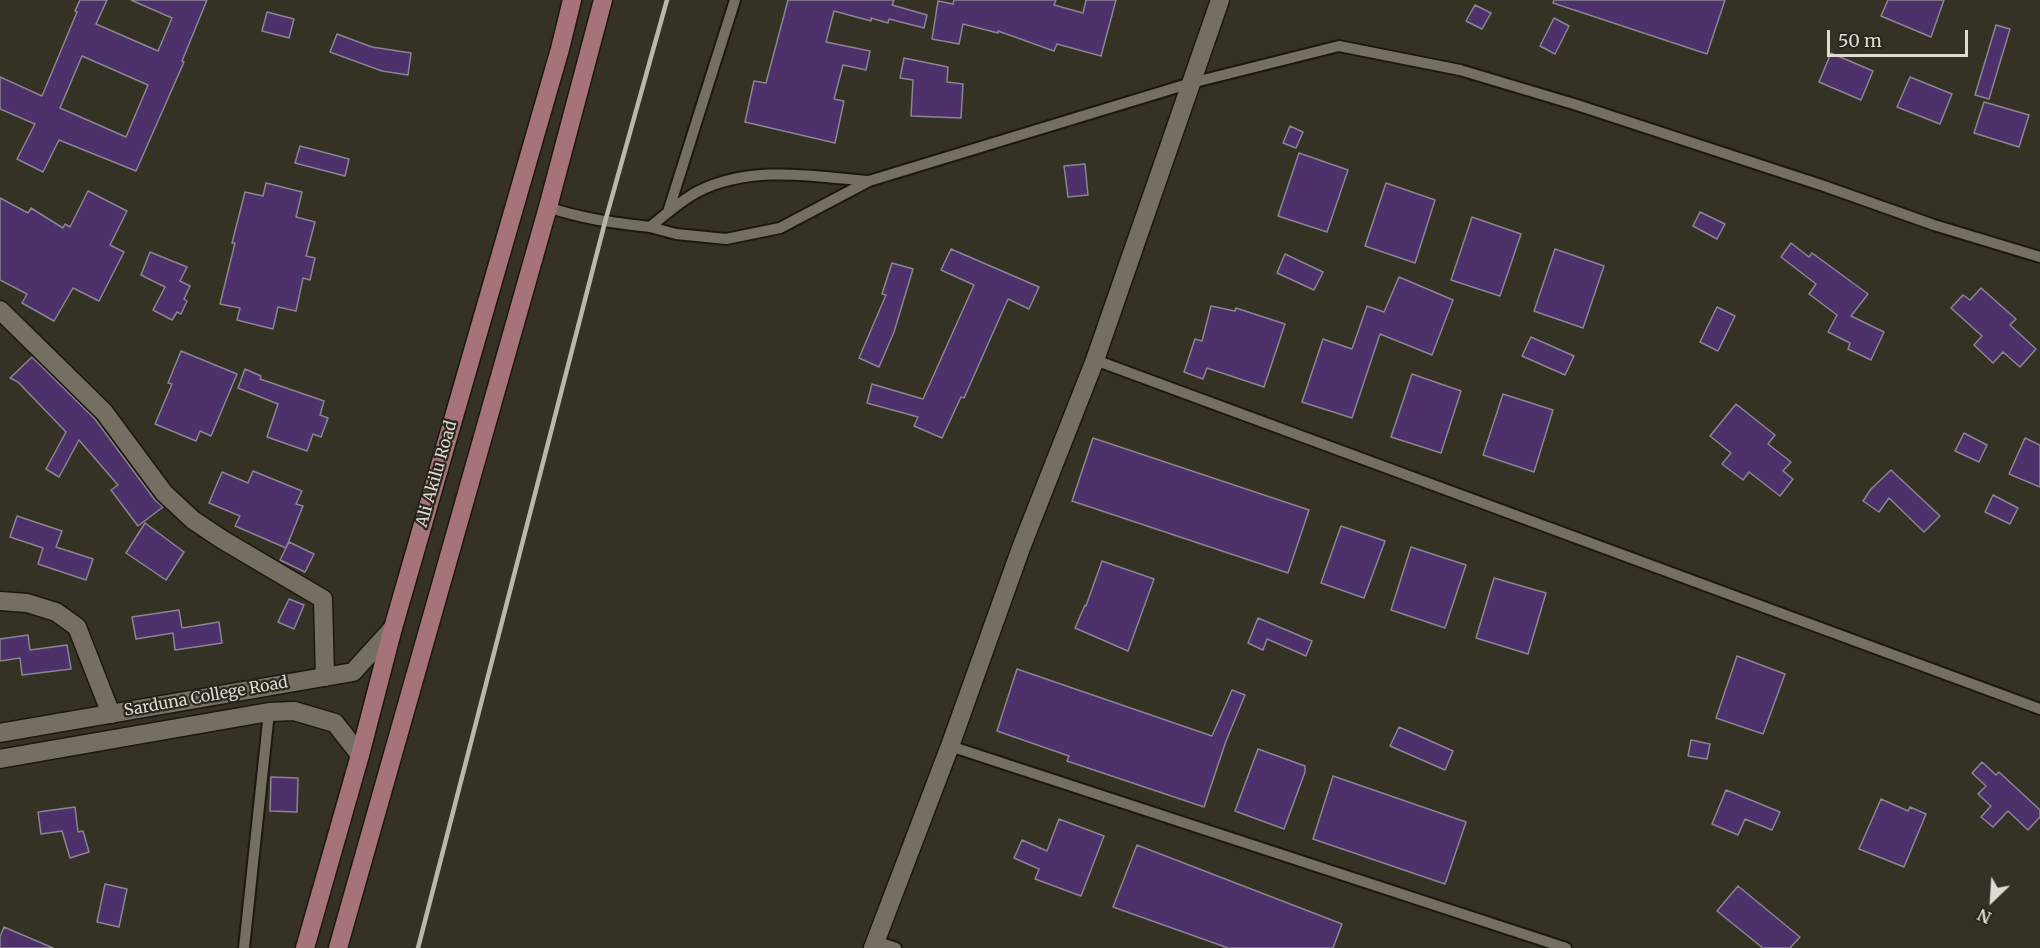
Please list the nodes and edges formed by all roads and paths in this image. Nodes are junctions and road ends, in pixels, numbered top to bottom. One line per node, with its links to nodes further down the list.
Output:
1 (572, 0): 7 (main road, Ali Akilu Road)
2 (603, 0): 8 (main road, Ali Akilu Road)
3 (735, 0): 9 (lane)
4 (1220, 0): 5 (street)
5 (1191, 83): 6 (lane); 11 (lane); 13 (street)
6 (869, 181): 9 (lane); 10 (lane)
7 (517, 199): 8 (main road); 15 (main road, Ali Akilu Road)
8 (548, 207): 10 (lane); 27 (main road, Ali Akilu Road)
9 (668, 213): 10 (lane)
10 (650, 227)
11 (2040, 257)
12 (0, 310): 16 (street)
13 (1095, 360): 17 (lane); 21 (street)
14 (0, 600): 19 (street)
15 (393, 628): 16 (street, Sarduna College Road); 22 (main road, Ali Akilu Road)
16 (325, 677): 19 (street, Sarduna College Road)
17 (2040, 709)
18 (269, 712): 22 (street, Sarduna College Road); 23 (street, Sarduna College Road); 25 (lane)
19 (111, 714): 20 (street, Sarduna College Road)
20 (0, 733)
21 (950, 746): 24 (street); 29 (lane)
22 (360, 755): 26 (main road, Ali Akilu Road)
23 (0, 759)
24 (874, 944): 28 (lane)
25 (244, 948)
26 (305, 948)
27 (338, 948)
28 (896, 948)
29 (1566, 948)

